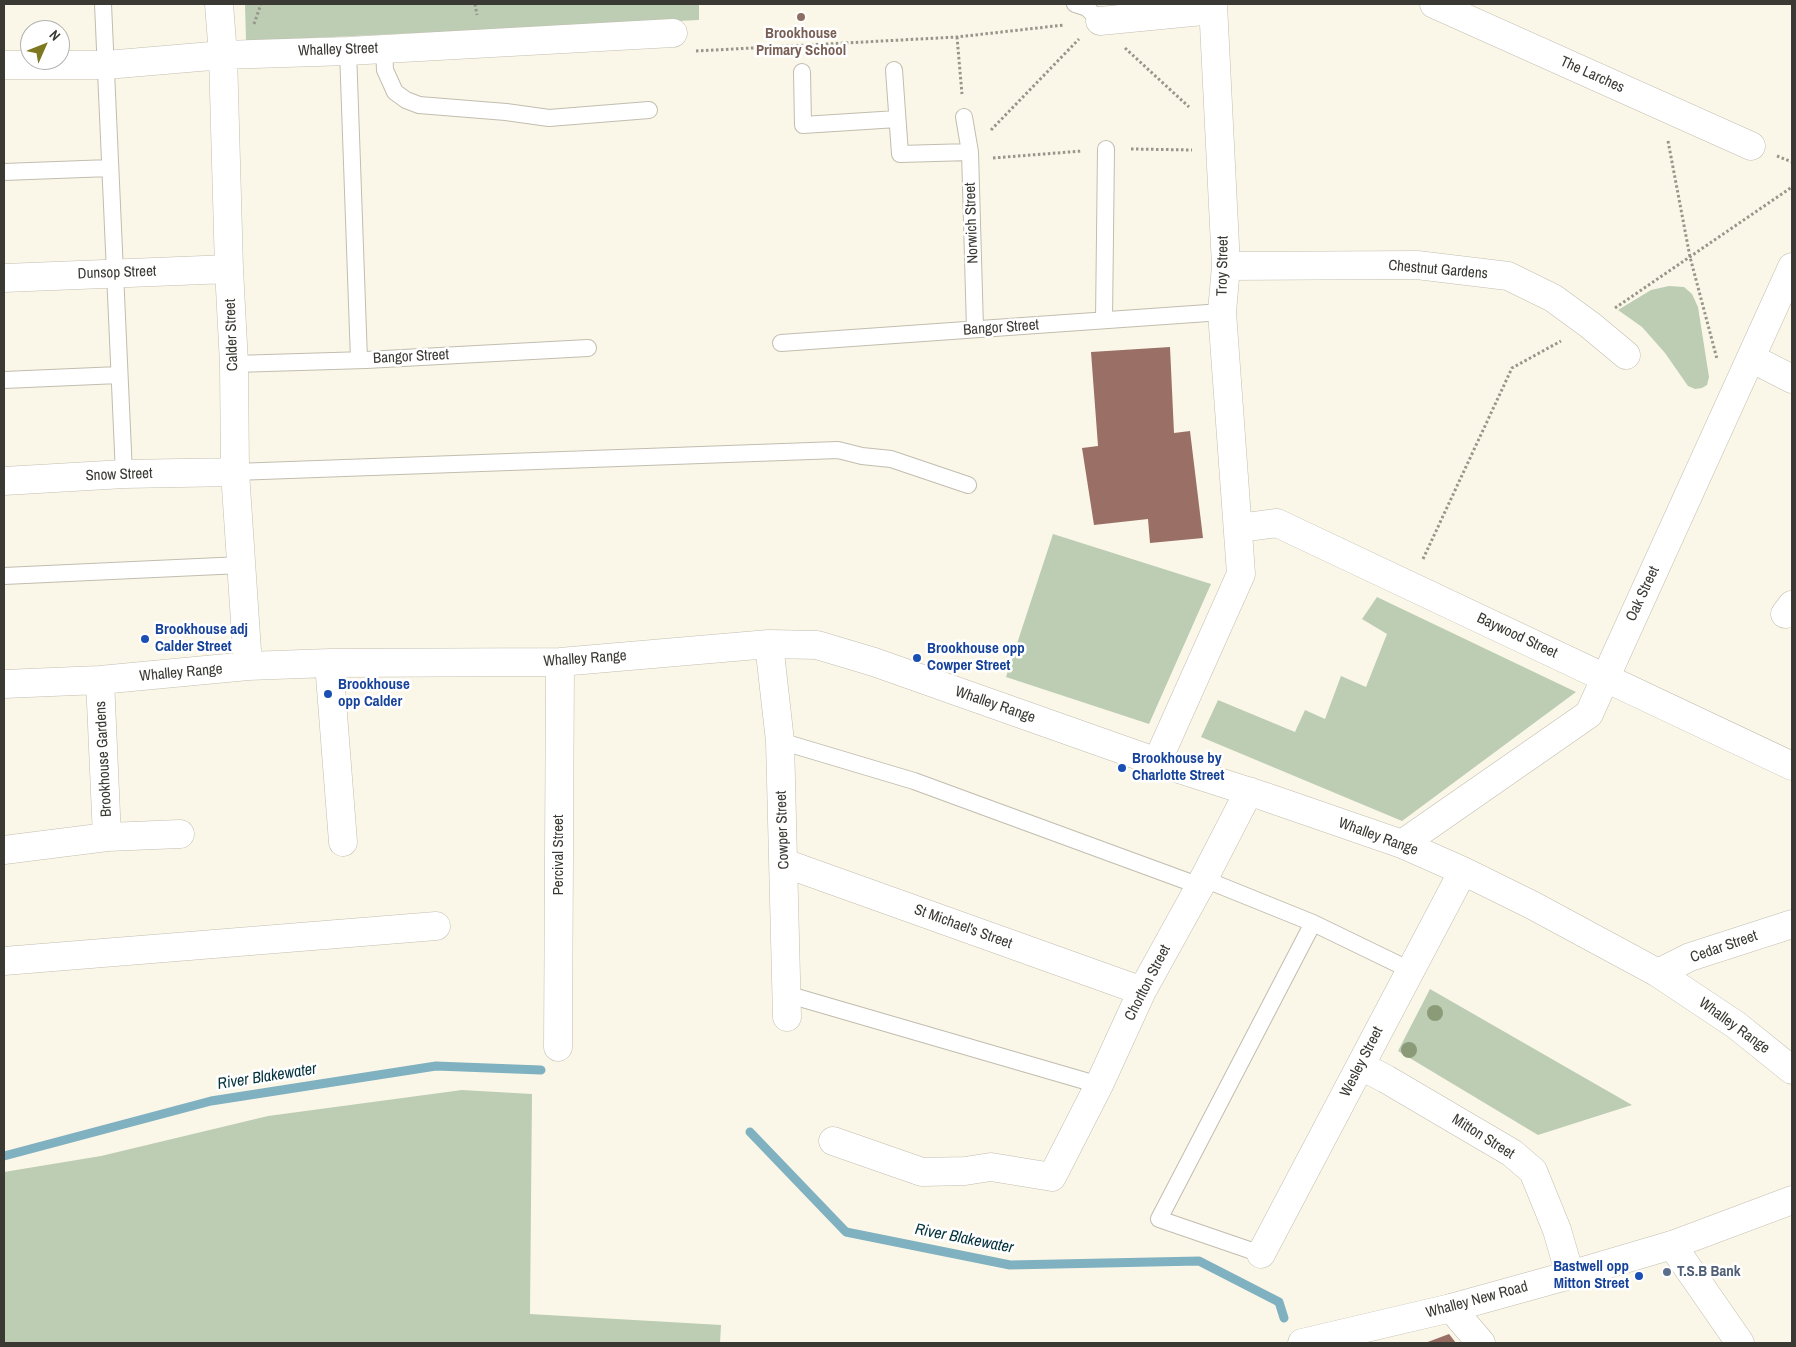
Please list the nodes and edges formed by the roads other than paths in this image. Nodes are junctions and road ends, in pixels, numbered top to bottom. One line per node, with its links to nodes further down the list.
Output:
1 (104, 4): 12 (lane)
2 (219, 4): 10 (main road, Calder Street)
3 (1075, 4): 6 (lane)
4 (1434, 4): 18 (main road, The Larches)
5 (1213, 7): 6 (main road); 23 (main road, Troy Street)
6 (1098, 16)
7 (673, 33): 8 (main road, Whalley Street)
8 (384, 48): 9 (main road, Whalley Street); 15 (lane)
9 (348, 51): 10 (main road, Whalley Street); 35 (lane)
10 (223, 55): 12 (main road, Whalley Street); 25 (main road, Calder Street)
11 (4, 65): 12 (main road, Whalley Street)
12 (106, 65): 21 (lane)
13 (894, 70): 17 (lane)
14 (802, 72): 17 (lane)
15 (649, 110)
16 (964, 117): 20 (lane, Norwich Street)
17 (897, 119): 20 (lane)
18 (1751, 146)
19 (1106, 149): 29 (lane)
20 (970, 152): 30 (lane, Norwich Street)
21 (110, 168): 22 (lane); 26 (lane)
22 (4, 172)
23 (1226, 266): 28 (main road, Troy Street); 33 (main road, Chestnut Gardens)
24 (1792, 268): 34 (main road, Oak Street)
25 (229, 269): 26 (main road, Dunsop Street); 36 (main road, Calder Street)
26 (115, 273): 27 (main road, Dunsop Street); 37 (lane)
27 (4, 278)
28 (1222, 312): 29 (lane, Bangor Street); 44 (main road, Troy Street)
29 (1104, 320): 30 (lane, Bangor Street)
30 (975, 330): 31 (lane, Bangor Street)
31 (781, 342)
32 (588, 348): 35 (lane, Bangor Street)
33 (1626, 355)
34 (1751, 358): 38 (main road); 51 (main road, Oak Street)
35 (359, 360): 36 (lane, Bangor Street)
36 (234, 364): 40 (main road, Calder Street)
37 (119, 375): 39 (lane); 41 (lane)
38 (1792, 378)
39 (4, 380)
40 (235, 472): 41 (main road, Snow Street); 43 (lane); 45 (main road, Calder Street)
41 (124, 474): 42 (main road, Snow Street)
42 (4, 481)
43 (968, 485)
44 (1238, 528): 51 (main road, Baywood Street); 55 (main road, Troy Street)
45 (241, 565): 46 (lane); 50 (main road, Calder Street)
46 (4, 576)
47 (770, 644): 48 (main road, Whalley Range); 54 (main road, Cowper Street); 55 (main road, Whalley Range)
48 (560, 662): 49 (main road, Whalley Range); 74 (main road, Percival Street)
49 (329, 663): 50 (main road, Whalley Range); 60 (main road)
50 (248, 666): 52 (main road, Whalley Range)
51 (1605, 677): 56 (main road, Baywood Street); 61 (main road, Oak Street)
52 (100, 680): 53 (main road, Whalley Range); 59 (main road, Brookhouse Gardens)
53 (4, 684)
54 (780, 741): 63 (main road, Cowper Street); 65 (lane)
55 (1156, 762): 57 (main road, Whalley Range)
56 (1792, 766)
57 (1249, 791): 61 (main road, Whalley Range); 65 (main road, Chorlton Street)
58 (180, 834): 59 (main road, Brookhouse Gardens)
59 (107, 837): 62 (main road, Brookhouse Gardens)
60 (343, 842)
61 (1402, 844): 64 (main road, Whalley Range)
62 (4, 850)
63 (784, 863): 72 (main road, St Michael's Street); 73 (main road, Cowper Street)
64 (1463, 871): 70 (main road, Wesley Street); 71 (main road, Whalley Range)
65 (1202, 882): 66 (lane); 72 (main road, Chorlton Street)
66 (1313, 923): 70 (lane); 81 (lane)
67 (1792, 924): 71 (main road, Cedar Street)
68 (436, 926): 69 (main road)
69 (4, 961)
70 (1410, 970): 75 (main road, Wesley Street)
71 (1658, 973): 76 (main road, Whalley Range)
72 (1142, 991): 77 (main road, Chorlton Street)
73 (787, 1006): 77 (lane)
74 (558, 1047)
75 (1361, 1066): 81 (main road, Wesley Street); 82 (main road, Mitton Street)
76 (1792, 1070)
77 (1098, 1085): 78 (main road, Chorlton Street)
78 (833, 1141)
79 (1792, 1200): 80 (main road, Whalley New Road)
80 (1672, 1245): 82 (main road, Whalley New Road); 86 (main road)
81 (1261, 1254)
82 (1570, 1275): 83 (main road, Whalley New Road)
83 (1451, 1308): 84 (main road, Whalley New Road); 85 (main road)
84 (1302, 1343)
85 (1482, 1343)
86 (1740, 1343)

